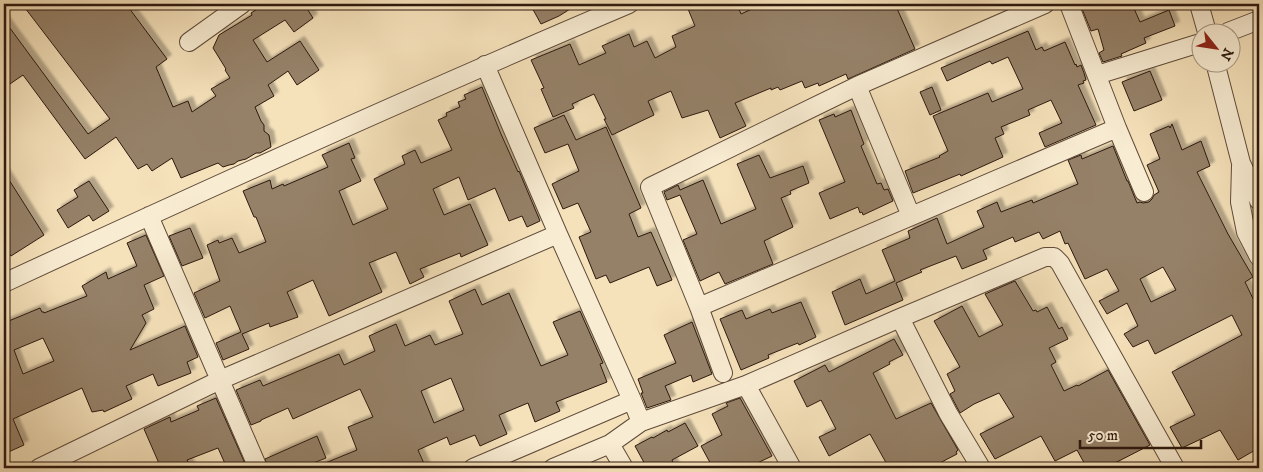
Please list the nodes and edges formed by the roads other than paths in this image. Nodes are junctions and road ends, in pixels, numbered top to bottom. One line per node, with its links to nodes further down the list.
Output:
1 (242, 4): 9 (street)
2 (629, 4): 11 (street)
3 (1046, 4): 14 (street)
4 (1069, 4): 13 (street)
5 (1198, 4): 7 (street)
6 (1259, 20): 8 (street)
7 (1204, 22)
8 (1240, 27)
9 (189, 42)
10 (1190, 46): 13 (street)
11 (485, 65): 19 (street); 21 (street)
12 (1218, 72): 16 (street)
13 (1097, 75): 15 (street)
14 (856, 86): 20 (street); 24 (street)
15 (1117, 128): 17 (street); 20 (street)
16 (1241, 163): 18 (street); 22 (street)
17 (1144, 192)
18 (1259, 201)
19 (149, 216): 23 (street); 27 (street)
20 (912, 216): 24 (street)
21 (558, 234): 27 (street); 29 (street)
22 (1259, 257)
23 (4, 283)
24 (699, 307): 26 (street)
25 (900, 318): 28 (street); 38 (street); 39 (street)
26 (723, 373)
27 (220, 380): 32 (street); 33 (street)
28 (746, 385): 30 (street); 37 (street)
29 (632, 400): 30 (street); 34 (street)
30 (641, 422): 31 (street)
31 (610, 444): 35 (street); 36 (street)
32 (39, 468)
33 (258, 468)
34 (473, 468)
35 (553, 468)
36 (624, 468)
37 (792, 468)
38 (981, 468)
39 (1175, 468)

